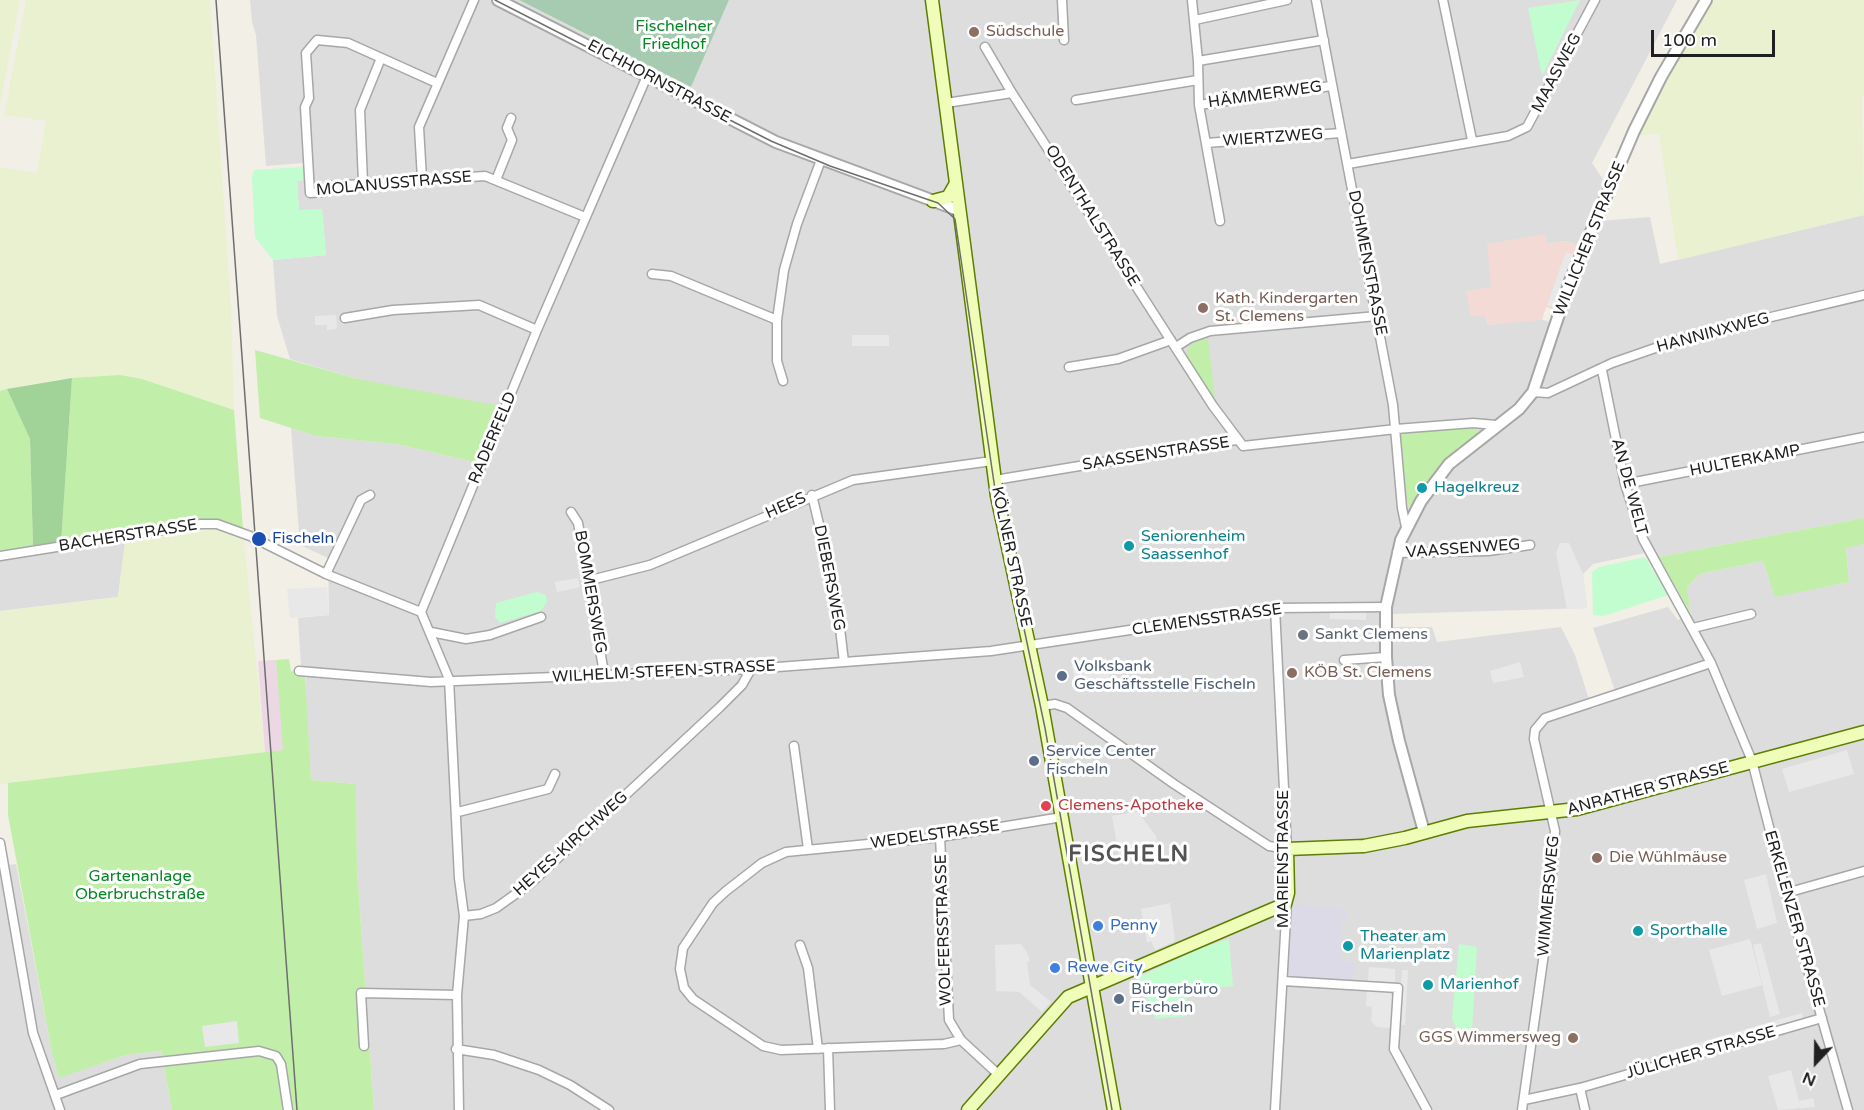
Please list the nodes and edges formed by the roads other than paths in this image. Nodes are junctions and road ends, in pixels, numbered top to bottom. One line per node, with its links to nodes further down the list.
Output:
1 (474, 0): 19 (street)
2 (498, 0): 17 (street, EICHHORNSTRASSE)
3 (932, 0): 23 (main road, KÖLNER STRASSE)
4 (1062, 0): 12 (street)
5 (1192, 0): 11 (street)
6 (1287, 0): 11 (street)
7 (1316, 0): 13 (street, DOHMENSTRASSE)
8 (1443, 0): 27 (street)
9 (1595, 0): 27 (street, MAASWEG)
10 (1706, 0): 49 (street, WILLICHER STRASSE)
11 (1195, 20): 16 (street)
12 (1064, 40)
13 (1324, 40): 16 (street); 20 (street, DOHMENSTRASSE)
14 (985, 47): 21 (street, ODENTHALSTRASSE)
15 (381, 58): 19 (street); 33 (street); 33 (street, MOLANUSSTRASSE)
16 (1198, 61): 18 (street)
17 (647, 76): 29 (street, EICHHORNSTRASSE); 37 (street, RADERFELD)
18 (1198, 80): 22 (street); 24 (street)
19 (437, 82): 31 (street)
20 (1331, 86): 24 (street, HÄMMERWEG); 26 (street, DOHMENSTRASSE)
21 (1012, 93): 23 (street); 45 (street, ODENTHALSTRASSE)
22 (1076, 100)
23 (946, 103): 34 (main road, KÖLNER STRASSE)
24 (1199, 105): 28 (street)
25 (511, 118): 32 (street, MOLANUSSTRASSE)
26 (1341, 133): 28 (street, WIERTZWEG); 30 (street, DOHMENSTRASSE)
27 (1472, 140): 30 (street, MAASWEG)
28 (1206, 143): 38 (street)
29 (821, 160): 35 (street, EICHHORNSTRASSE); 43 (street)
30 (1348, 164): 41 (street, DOHMENSTRASSE)
31 (422, 179): 32 (street, MOLANUSSTRASSE); 33 (street, MOLANUSSTRASSE)
32 (496, 180): 37 (street, MOLANUSSTRASSE)
33 (363, 183)
34 (955, 184): 35 (main road); 36 (main road, KÖLNER STRASSE)
35 (933, 201): 36 (street, EICHHORNSTRASSE)
36 (958, 210): 54 (main road, KÖLNER STRASSE)
37 (585, 217): 44 (street, RADERFELD)
38 (1220, 221)
39 (652, 274): 43 (street)
40 (1864, 295): 47 (street, HANNINXWEG)
41 (1377, 316): 45 (street); 51 (street, DOHMENSTRASSE)
42 (345, 318): 44 (street)
43 (777, 320): 48 (street)
44 (537, 330): 68 (street, RADERFELD)
45 (1173, 344): 46 (street); 53 (street, ODENTHALSTRASSE)
46 (1069, 367)
47 (1602, 370): 49 (street, HANNINXWEG); 56 (street, AN DE WELT)
48 (783, 381)
49 (1533, 393): 50 (street, WILLICHER STRASSE)
50 (1496, 425): 51 (street, SAASSENSTRASSE); 60 (street, WILLICHER STRASSE)
51 (1396, 429): 53 (street, SAASSENSTRASSE); 60 (street, DOHMENSTRASSE)
52 (1864, 437): 56 (street, HULTERKAMP)
53 (1236, 440): 55 (street, SAASSENSTRASSE)
54 (992, 461): 55 (main road, KÖLNER STRASSE); 58 (street, HEES)
55 (995, 480): 73 (main road, KÖLNER STRASSE)
56 (1625, 484): 71 (street, AN DE WELT)
57 (370, 495): 64 (street)
58 (812, 495): 65 (street, HEES); 76 (street, DIEBERSWEG)
59 (571, 512): 65 (street, BOMMERSWEG)
60 (1407, 527): 62 (street, WILLICHER STRASSE)
61 (1530, 544): 62 (street, VAASSENWEG)
62 (1397, 553): 66 (street, WILLICHER STRASSE)
63 (0, 556): 64 (street, BACHERSTRASSE)
64 (326, 574): 68 (street)
65 (587, 581): 80 (street, BOMMERSWEG)
66 (1386, 607): 67 (street, CLEMENSSTRASSE); 74 (street, WILLICHER STRASSE)
67 (1275, 608): 73 (street, CLEMENSSTRASSE); 94 (street, MARIENSTRASSE)
68 (421, 612): 72 (street)
69 (1751, 614): 71 (street)
70 (541, 617): 72 (street)
71 (1693, 628): 77 (street, AN DE WELT)
72 (431, 632): 81 (street)
73 (1029, 647): 76 (street, WILHELM-STEFEN-STRASSE); 82 (main road, KÖLNER STRASSE)
74 (1386, 657): 75 (street); 90 (street, WILLICHER STRASSE)
75 (1344, 660)
76 (844, 662): 78 (street, WILHELM-STEFEN-STRASSE)
77 (1711, 663): 85 (street, AN DE WELT); 88 (street, WIMMERSWEG)
78 (751, 669): 80 (street, WILHELM-STEFEN-STRASSE); 98 (street, HEYES-KIRCHWEG)
79 (299, 671): 81 (street, WILHELM-STEFEN-STRASSE)
80 (604, 673): 81 (street, WILHELM-STEFEN-STRASSE)
81 (449, 679): 87 (street)
82 (1042, 706): 89 (main road, KÖLNER STRASSE); 94 (street, ANRATHER STRASSE)
83 (1864, 732): 85 (main road, ANRATHER STRASSE)
84 (794, 746): 93 (street)
85 (1752, 761): 88 (main road, ANRATHER STRASSE); 96 (street, ERKELENZER STRASSE)
86 (555, 774): 87 (street)
87 (458, 812): 98 (street)
88 (1552, 814): 90 (main road, ANRATHER STRASSE); 112 (street, WIMMERSWEG)
89 (1062, 817): 91 (street, WEDELSTRASSE); 101 (main road, KÖLNER STRASSE)
90 (1424, 832): 94 (main road, ANRATHER STRASSE)
91 (940, 837): 93 (street, WEDELSTRASSE); 104 (street, WOLFERSSTRASSE)
92 (0, 843): 111 (street)
93 (808, 849): 108 (street, WEDELSTRASSE)
94 (1287, 849): 97 (main road, MARIENSTRASSE)
95 (1864, 871): 96 (street)
96 (1786, 893): 103 (street, ERKELENZER STRASSE)
97 (1287, 900): 100 (street, MARIENSTRASSE); 101 (main road)
98 (464, 916): 102 (street)
99 (800, 945): 108 (street)
100 (1283, 981): 120 (street, MARIENSTRASSE); 121 (street)
101 (1092, 987): 109 (main road); 119 (main road, KÖLNER STRASSE)
102 (457, 995): 105 (street); 107 (street)
103 (1822, 1018): 110 (street, JÜLICHER STRASSE); 124 (street, ERKELENZER STRASSE)
104 (961, 1040): 106 (street, WEDELSTRASSE); 109 (street, WOLFERSSTRASSE)
105 (364, 1046)
106 (828, 1048): 108 (street, WEDELSTRASSE); 117 (street)
107 (456, 1049): 115 (street); 116 (street)
108 (818, 1049)
109 (999, 1075): 118 (main road)
110 (1580, 1088): 112 (street, JÜLICHER STRASSE); 123 (street)
111 (56, 1095): 113 (street); 114 (street)
112 (1524, 1100): 122 (street, WIMMERSWEG)
113 (60, 1110)
114 (288, 1110)
115 (459, 1110)
116 (609, 1110)
117 (830, 1110)
118 (968, 1110)
119 (1114, 1110)
120 (1275, 1110)
121 (1427, 1110)
122 (1522, 1110)
123 (1586, 1110)
124 (1848, 1110)

